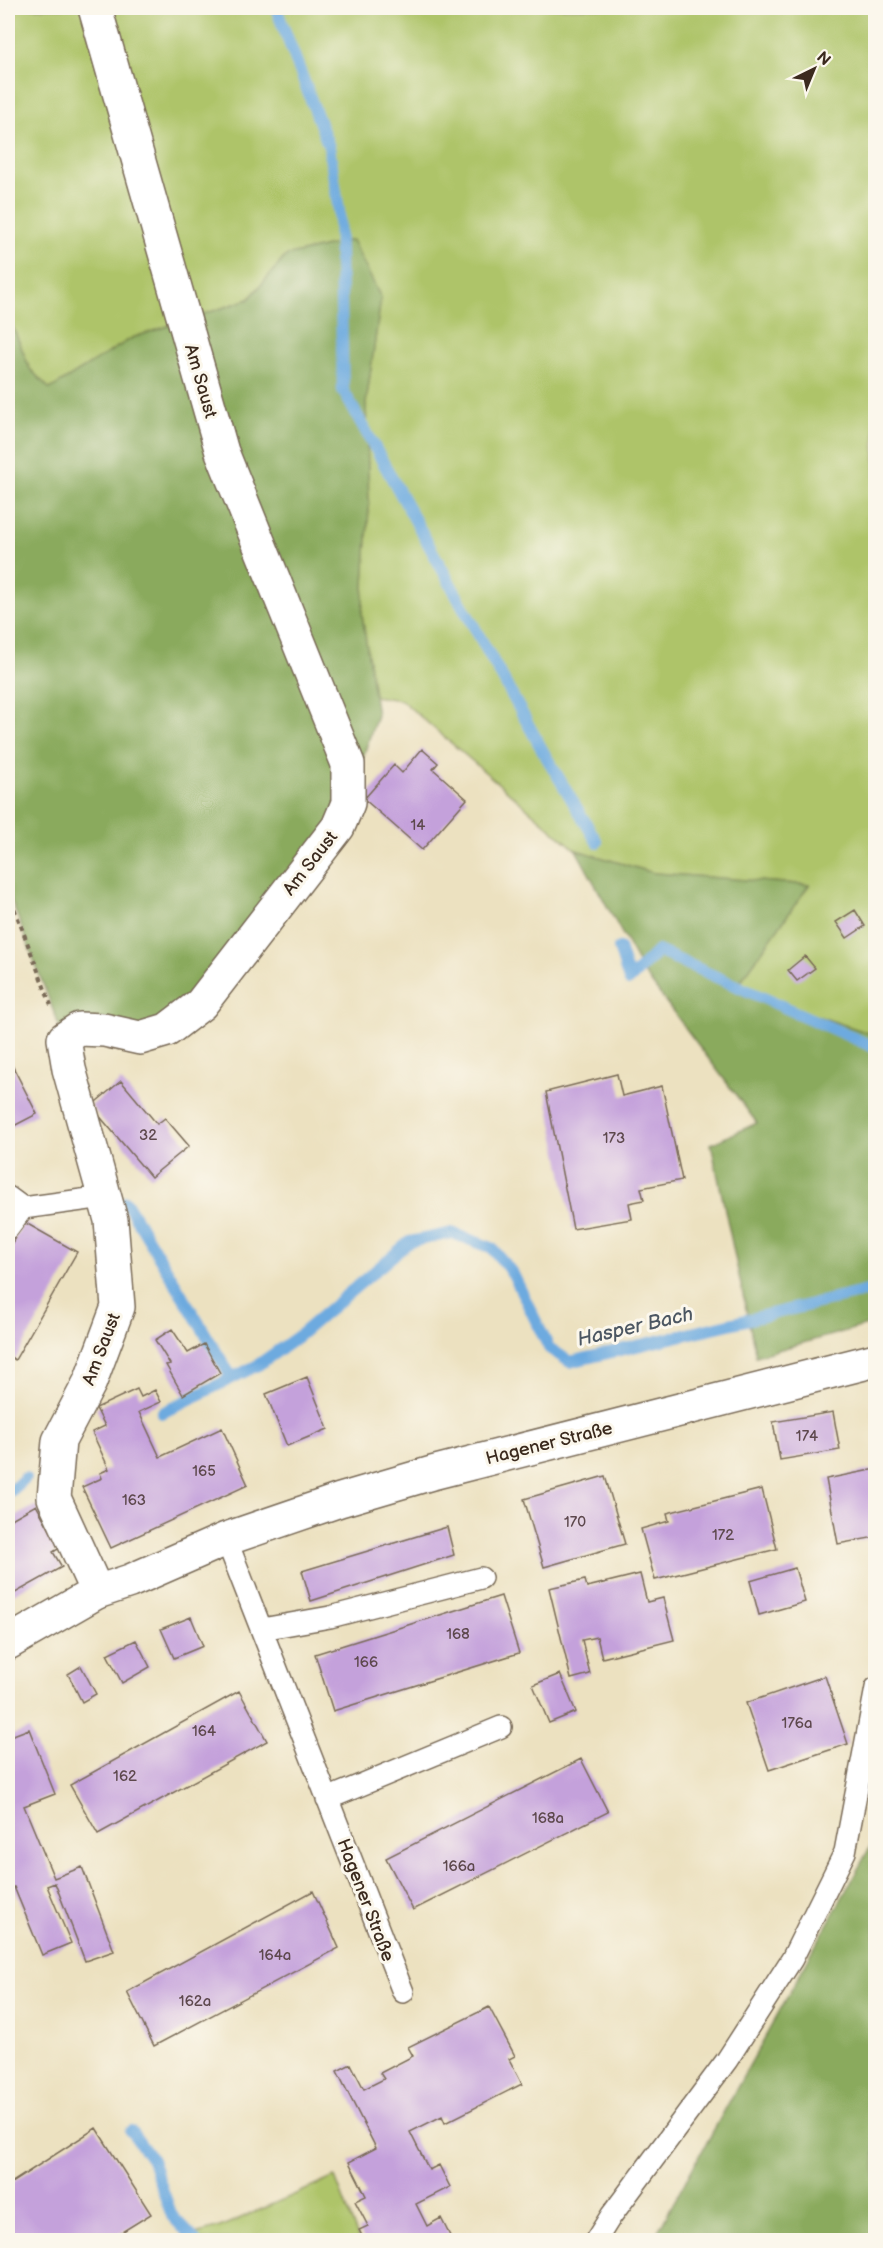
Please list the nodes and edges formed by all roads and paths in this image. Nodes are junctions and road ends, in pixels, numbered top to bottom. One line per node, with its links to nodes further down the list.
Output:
1 (94, 8): 3 (street, Am Saust)
2 (8, 892): 3 (path)
3 (64, 1039): 4 (street, Am Saust)
4 (104, 1197): 5 (lane); 10 (street, Am Saust)
5 (15, 1202): 6 (lane)
6 (8, 1228)
7 (876, 1360): 8 (street, Hagener Straße)
8 (226, 1539): 10 (street, Hagener Straße); 11 (lane, Hagener Straße)
9 (481, 1578): 11 (lane)
10 (97, 1592): 12 (street, Hagener Straße)
11 (261, 1629): 15 (lane, Hagener Straße)
12 (8, 1643)
13 (876, 1688): 17 (lane)
14 (501, 1726): 15 (lane)
15 (327, 1799): 16 (lane, Hagener Straße)
16 (403, 1992)
17 (596, 2241)

